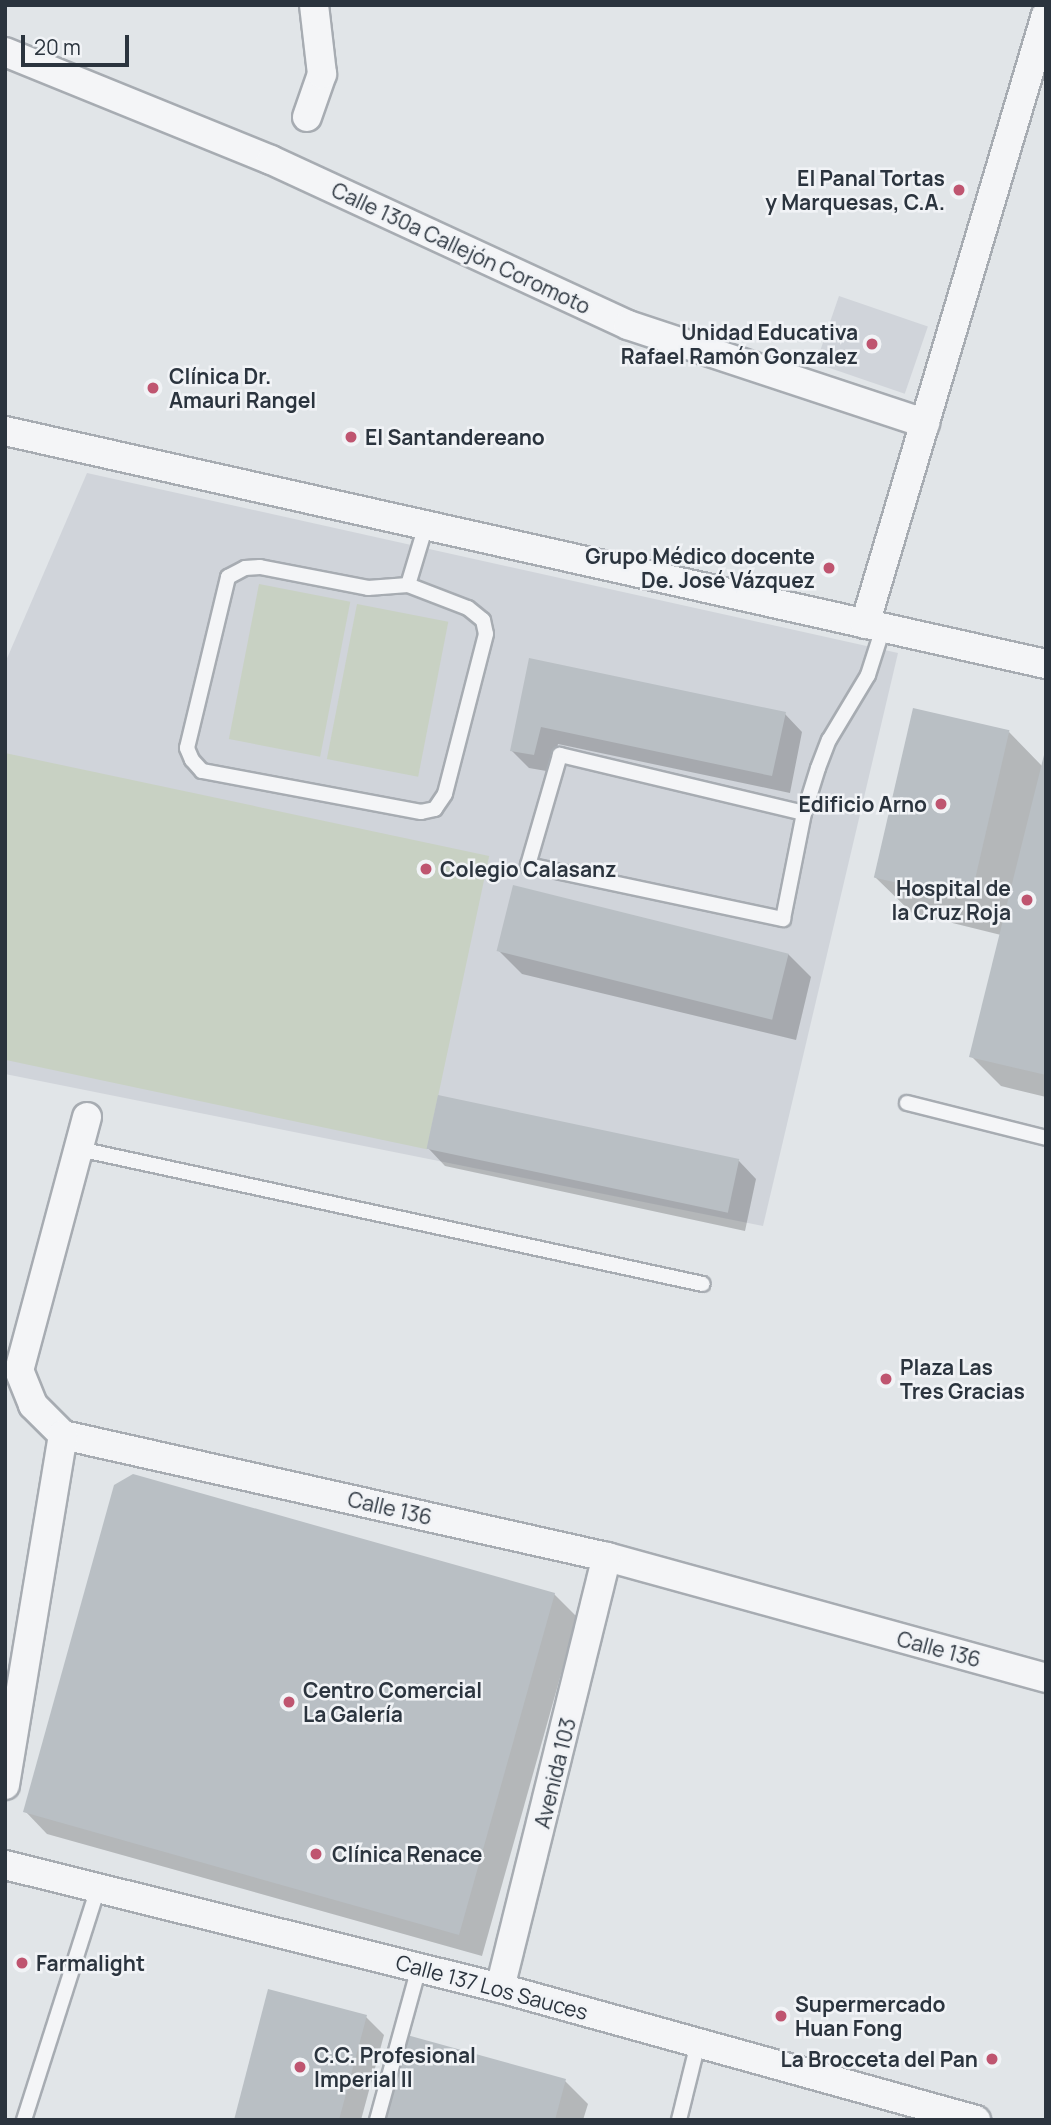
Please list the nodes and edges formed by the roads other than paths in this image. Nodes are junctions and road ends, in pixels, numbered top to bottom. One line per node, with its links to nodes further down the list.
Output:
1 (314, 5): 4 (street)
2 (1046, 15): 5 (street)
3 (5, 52): 5 (street, Calle 130a Callejón Coromoto)
4 (307, 117)
5 (925, 423): 9 (street)
6 (5, 431): 7 (street)
7 (426, 525): 8 (lane); 9 (street)
8 (408, 586): 8 (lane)
9 (874, 626): 10 (street); 11 (lane)
10 (1046, 664)
11 (804, 813): 11 (lane)
12 (907, 1103): 14 (lane)
13 (87, 1117): 15 (street)
14 (1046, 1138)
15 (79, 1149): 16 (lane); 17 (street)
16 (703, 1284)
17 (63, 1435): 18 (street, Calle 136); 20 (street)
18 (607, 1557): 19 (street, Calle 136); 25 (street, Avenida 103)
19 (1046, 1678)
20 (10, 1740): 21 (street)
21 (5, 1785)
22 (5, 1866): 23 (street, Calle 137 Los Sauces)
23 (98, 1888): 24 (street, Calle 137 Los Sauces); 27 (lane)
24 (419, 1968): 25 (street, Calle 137 Los Sauces); 28 (lane)
25 (500, 1988): 26 (street, Calle 137 Los Sauces)
26 (698, 2043): 29 (lane); 30 (street, Calle 137 Los Sauces)
27 (24, 2120)
28 (377, 2120)
29 (678, 2120)
30 (976, 2120)

